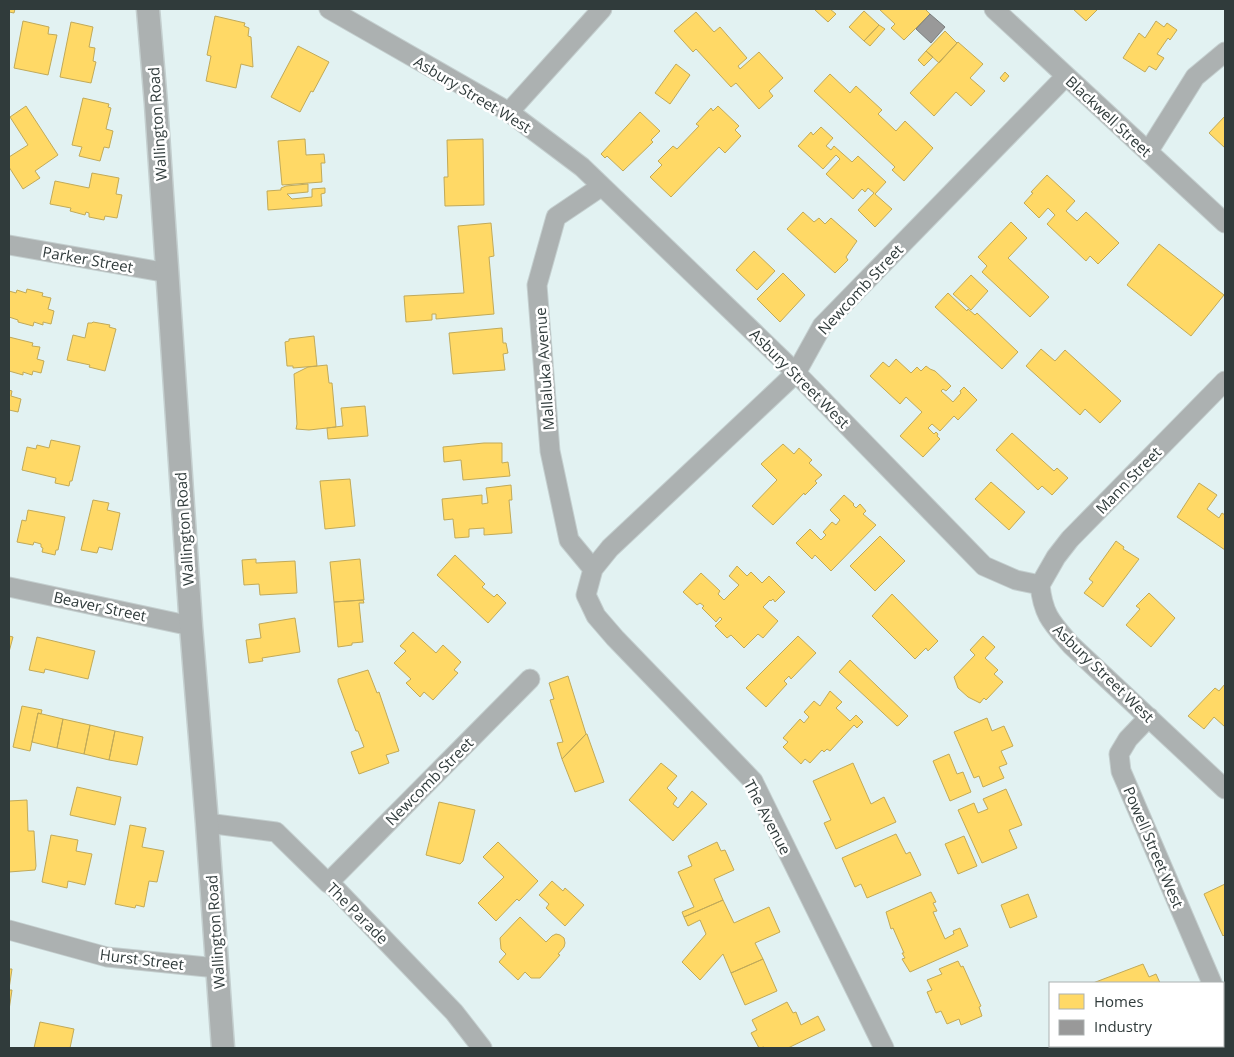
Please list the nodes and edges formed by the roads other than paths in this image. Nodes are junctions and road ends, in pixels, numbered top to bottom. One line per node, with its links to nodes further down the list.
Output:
1 (148, 9): 12 (street, Wallington Road)
2 (329, 9): 7 (street, Asbury Street West)
3 (602, 9): 7 (street)
4 (994, 9): 6 (street, Blackwell Street)
5 (1225, 52): 8 (street)
6 (1066, 76): 8 (street, Blackwell Street); 13 (street, Newcomb Street)
7 (509, 112): 9 (street, Asbury Street West)
8 (1148, 152): 10 (street, Blackwell Street)
9 (602, 186): 13 (street, Asbury Street West); 15 (street, Mallaluka Avenue)
10 (1225, 224)
11 (9, 245): 12 (street, Parker Street)
12 (168, 273): 19 (street, Wallington Road)
13 (796, 373): 15 (street, Newcomb Street); 16 (street, Asbury Street West)
14 (1225, 381): 16 (street, Mann Street)
15 (593, 569): 18 (street, Newcomb Street)
16 (1040, 585): 21 (street, Asbury Street West)
17 (9, 587): 19 (street, Beaver Street)
18 (586, 595): 30 (street, The Avenue)
19 (191, 626): 23 (street, Wallington Road)
20 (530, 679): 24 (street, Newcomb Street)
21 (1149, 717): 22 (street, Asbury Street West); 27 (street, Powell Street West)
22 (1225, 789)
23 (207, 823): 24 (street, The Parade); 26 (street, Wallington Road)
24 (328, 883): 29 (street, The Parade)
25 (9, 930): 26 (street, Hurst Street)
26 (217, 968): 28 (street, Wallington Road)
27 (1212, 982)
28 (223, 1048)
29 (482, 1048)
30 (884, 1048)

